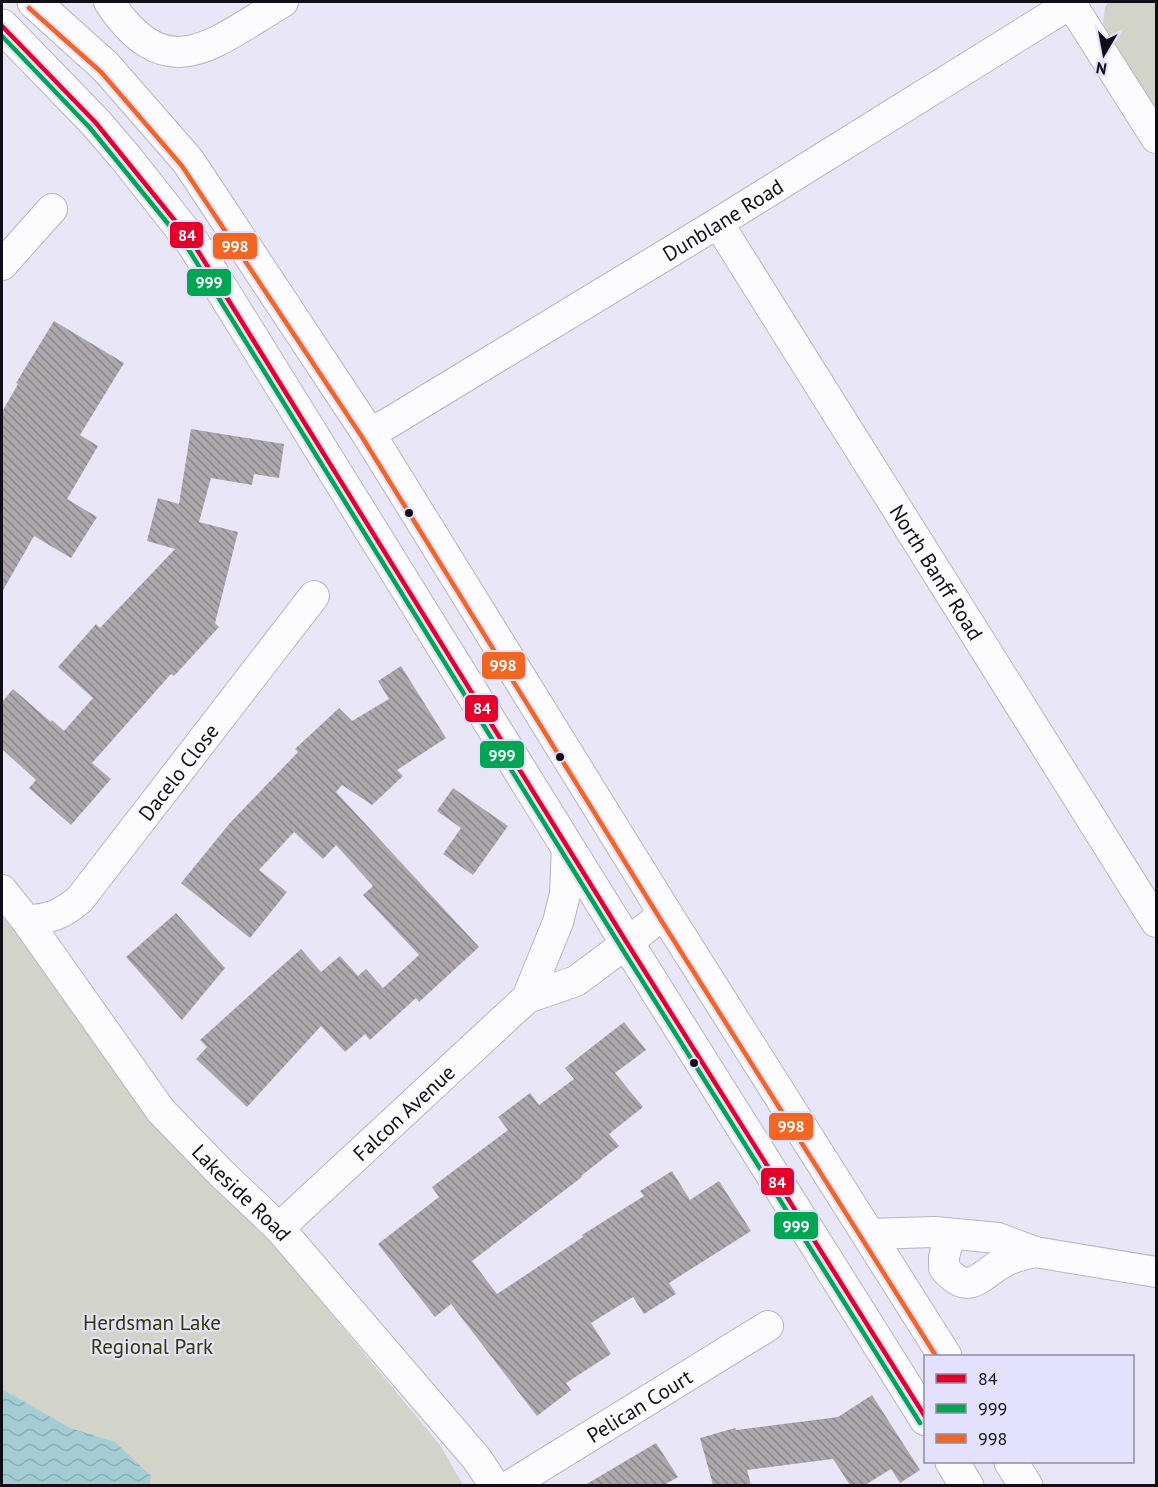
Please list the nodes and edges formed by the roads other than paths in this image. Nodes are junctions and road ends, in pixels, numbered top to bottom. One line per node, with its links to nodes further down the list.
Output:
1 (34, 2): 10 (main road)
2 (109, 2): 3 (street)
3 (283, 2)
4 (1071, 2): 6 (street); 8 (street, Dunblane Road)
5 (2, 26): 12 (main road)
6 (1156, 138)
7 (52, 208): 9 (street)
8 (718, 223): 10 (street, Dunblane Road); 16 (street, North Banff Road)
9 (2, 265)
10 (368, 433): 14 (main road)
11 (314, 596): 15 (street, Dacelo Close)
12 (567, 843): 17 (main road); 18 (street, Falcon Avenue)
13 (2, 890): 15 (street, Lakeside Road)
14 (665, 913): 17 (street, Falcon Avenue); 20 (main road)
15 (26, 920): 19 (street, Lakeside Road)
16 (1156, 922)
17 (627, 944): 18 (street, Falcon Avenue); 26 (main road)
18 (526, 998): 19 (street, Falcon Avenue)
19 (279, 1228): 29 (street, Lakeside Road)
20 (868, 1234): 21 (street); 25 (main road)
21 (950, 1234): 22 (street); 22 (street)
22 (1035, 1252): 23 (street)
23 (1156, 1272)
24 (768, 1326): 30 (street, Pelican Court)
25 (944, 1355)
26 (924, 1416)
27 (953, 1463): 31 (main road)
28 (1012, 1463): 32 (main road)
29 (495, 1485)
30 (509, 1485)
31 (968, 1485)
32 (1026, 1485)

